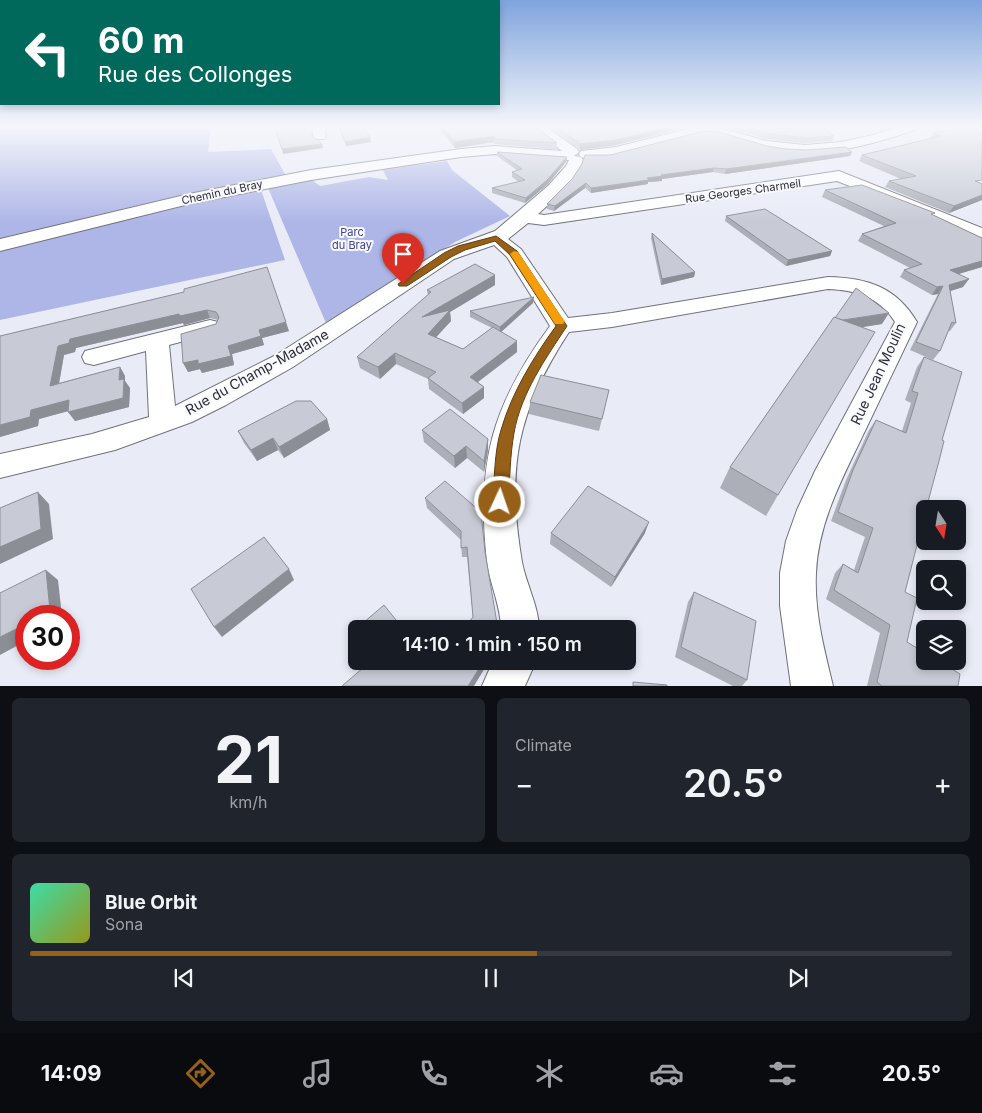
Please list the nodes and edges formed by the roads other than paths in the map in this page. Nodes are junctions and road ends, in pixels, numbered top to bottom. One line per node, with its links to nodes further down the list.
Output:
1 (432, 158): 6 (street, Chemin du Bray)
2 (575, 158): 3 (street)
3 (524, 217): 4 (street, Rue Georges Charmeil); 5 (street)
4 (982, 234)
5 (496, 238): 7 (street); 11 (street, Rue du Champ-Madame)
6 (0, 245)
7 (562, 326): 13 (street); 16 (street, Rue Jean Moulin)
8 (210, 327): 9 (street)
9 (156, 341): 10 (street); 11 (street)
10 (94, 358)
11 (163, 422): 12 (street, Rue du Champ-Madame)
12 (0, 466)
13 (519, 620)
14 (511, 670): 15 (street)
15 (502, 686)
16 (812, 686)

